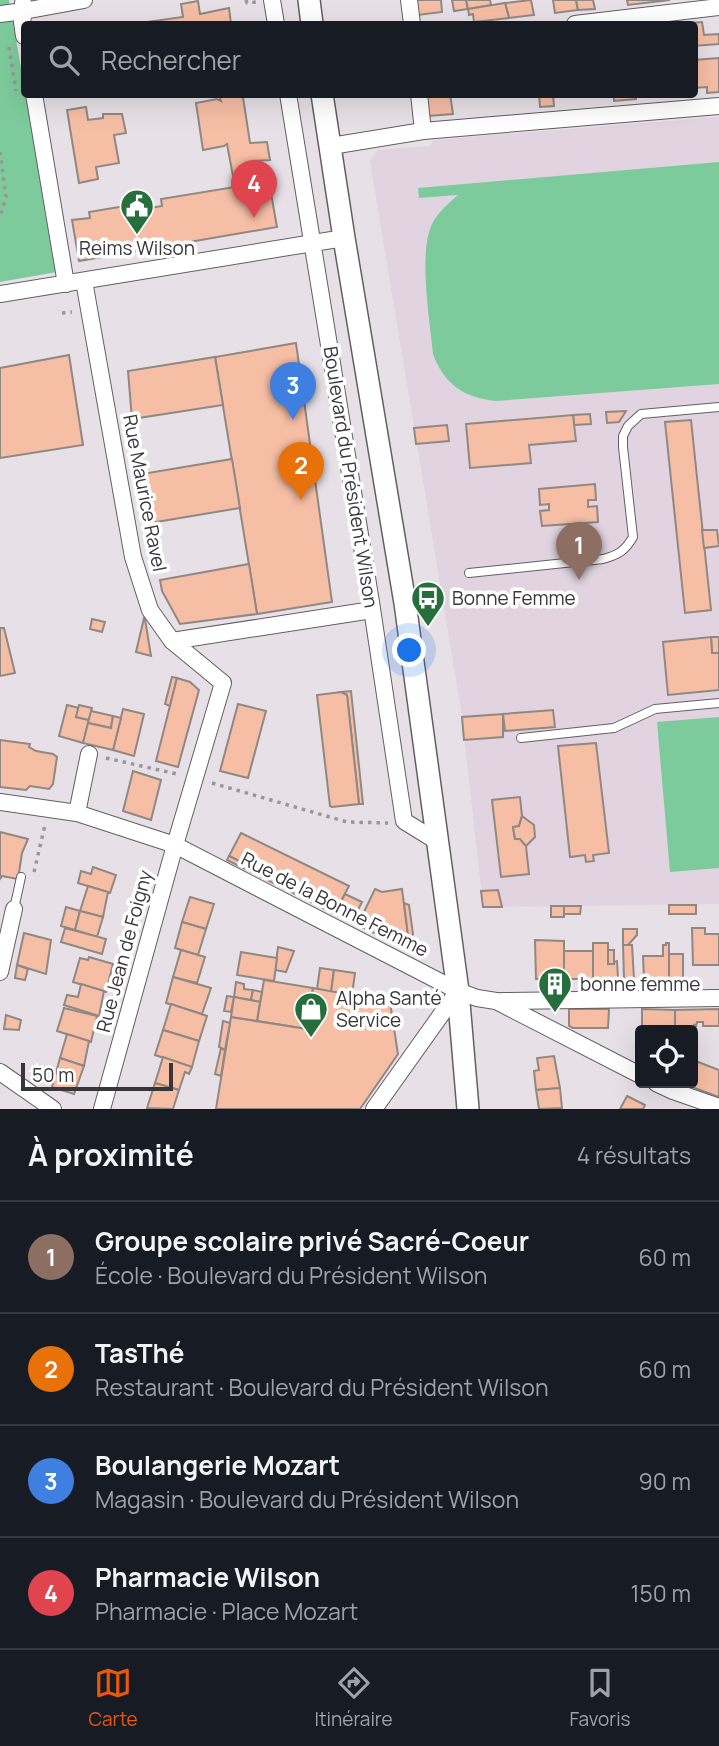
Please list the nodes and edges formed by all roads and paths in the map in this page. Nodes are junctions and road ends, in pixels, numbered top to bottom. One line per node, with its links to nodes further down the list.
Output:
1 (84, 0): 5 (street)
2 (272, 0): 8 (street)
3 (309, 0): 9 (street)
4 (409, 0): 10 (street)
5 (23, 5): 7 (street)
6 (719, 8): 11 (street)
7 (0, 14)
8 (276, 21)
9 (312, 21)
10 (412, 21)
11 (602, 21)
12 (35, 98): 25 (street)
13 (289, 98): 23 (street, Boulevard du Président Wilson)
14 (323, 98): 18 (street, Boulevard du Président Wilson)
15 (419, 98): 17 (street)
16 (719, 106): 17 (street)
17 (423, 131): 18 (street)
18 (331, 146): 22 (street, Boulevard du Président Wilson)
19 (0, 152): 20 (path)
20 (2, 183): 21 (path)
21 (0, 217)
22 (344, 238): 23 (street); 39 (street, Boulevard du Président Wilson)
23 (314, 245): 24 (street); 29 (street, Boulevard du Président Wilson)
24 (84, 281): 25 (street); 30 (street, Rue Maurice Ravel)
25 (66, 284): 26 (street)
26 (0, 295)
27 (719, 407): 28 (lane)
28 (469, 573)
29 (372, 610): 30 (street); 38 (street, Boulevard du Président Wilson)
30 (172, 641): 34 (street, Rue Maurice Ravel)
31 (719, 703): 32 (lane)
32 (521, 738)
33 (89, 754): 34 (path); 37 (street)
34 (195, 778): 38 (path); 40 (street, Rue Maurice Ravel)
35 (0, 802): 36 (street, Rue de la Bonne Femme)
36 (47, 809): 37 (street, Rue de la Bonne Femme); 41 (path)
37 (77, 813): 40 (street, Rue de la Bonne Femme)
38 (404, 821): 39 (street)
39 (438, 842): 45 (street, Boulevard du Président Wilson)
40 (175, 845): 45 (street, Rue de la Bonne Femme); 53 (street, Rue Jean de Foigny)
41 (33, 876)
42 (21, 877): 43 (lane)
43 (14, 909): 44 (street)
44 (0, 972)
45 (458, 991): 47 (street, Rue de la Bonne Femme); 54 (street); 55 (street, Boulevard du Président Wilson)
46 (719, 998): 47 (street)
47 (496, 1001): 48 (street, Rue de la Bonne Femme)
48 (635, 1071)
49 (0, 1072): 52 (street)
50 (667, 1088): 51 (street)
51 (719, 1107)
52 (53, 1109)
53 (102, 1109)
54 (374, 1109)
55 (468, 1109)

